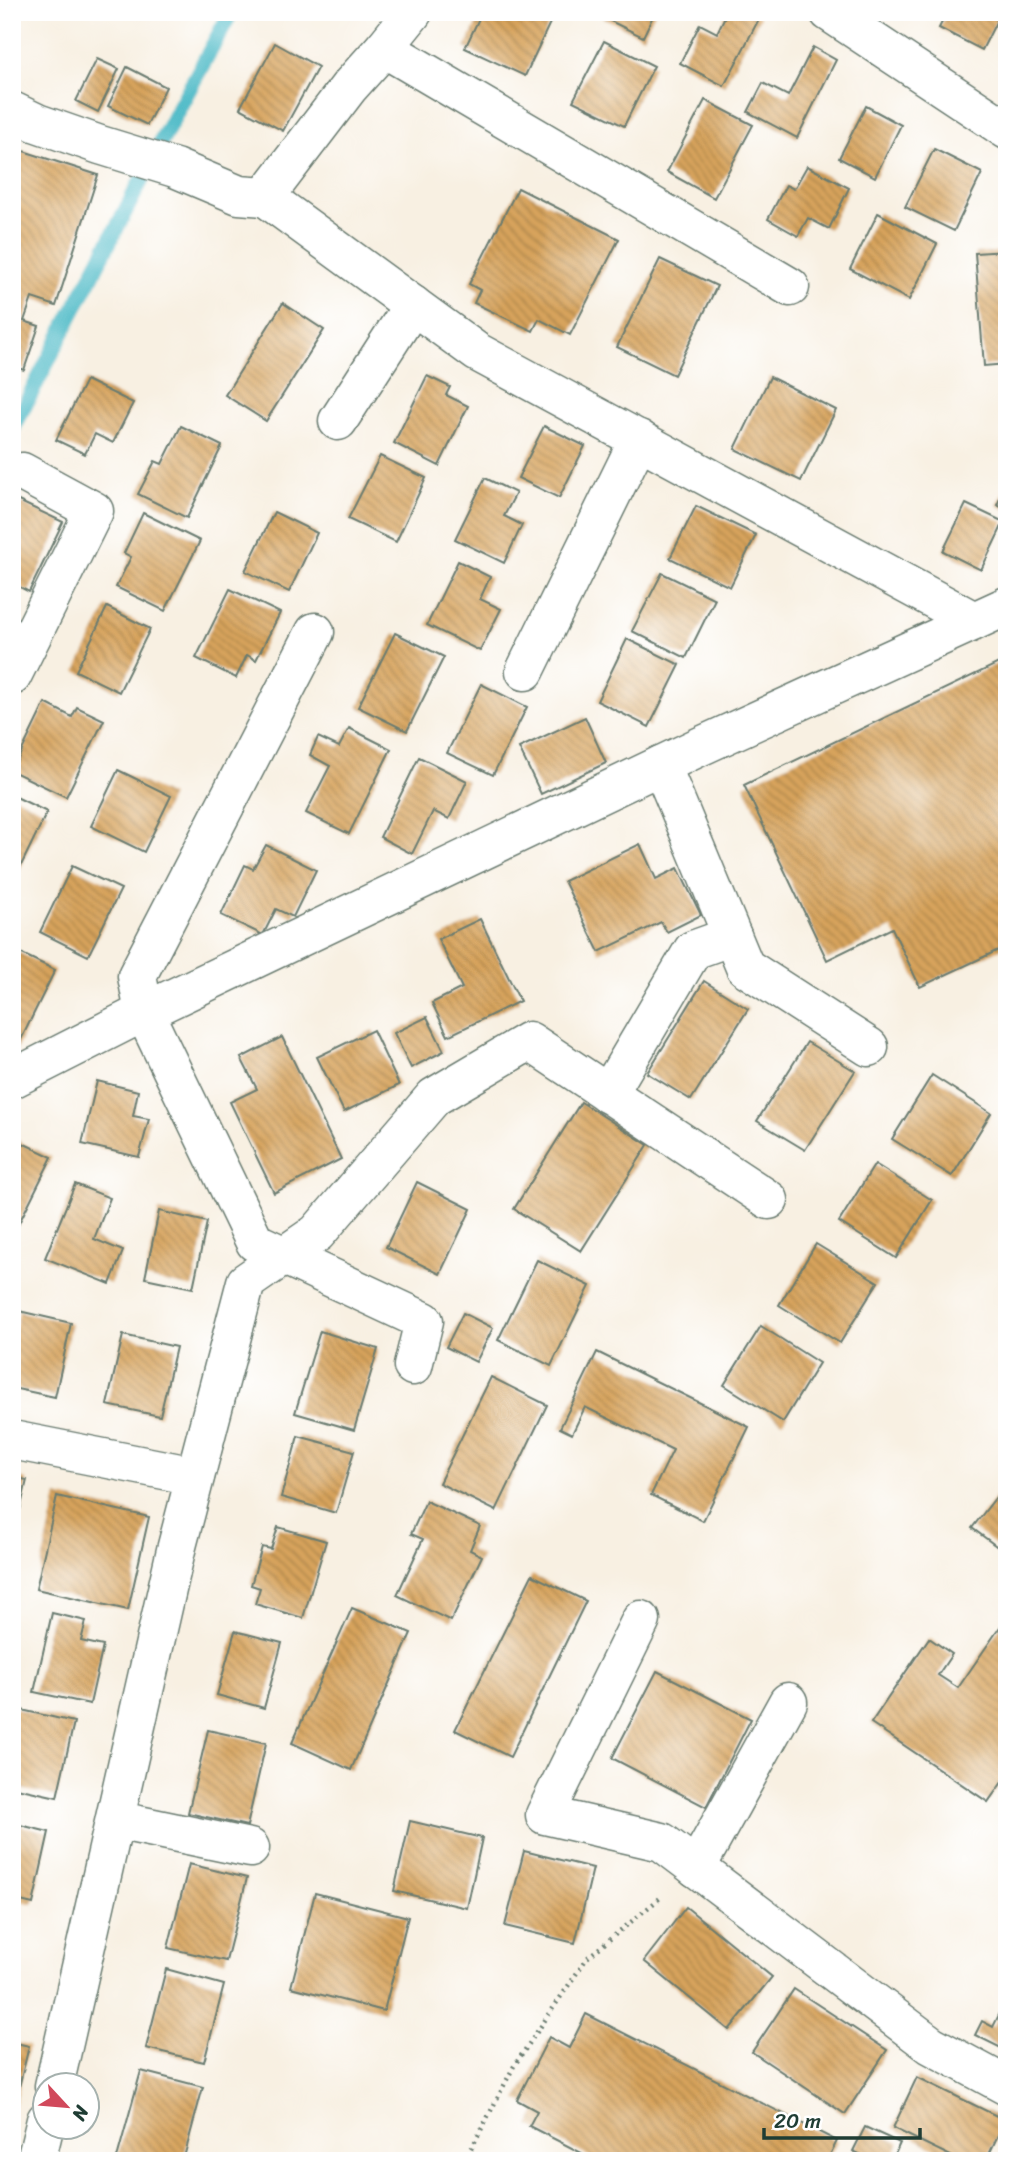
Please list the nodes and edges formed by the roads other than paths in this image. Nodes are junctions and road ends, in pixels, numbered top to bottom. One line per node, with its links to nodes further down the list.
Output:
1 (413, 12): 3 (street)
2 (829, 12): 5 (street)
3 (384, 48): 6 (street); 7 (street)
4 (12, 111): 6 (street)
5 (1007, 130)
6 (265, 197): 8 (street)
7 (790, 287)
8 (413, 305): 9 (street); 10 (street)
9 (338, 421)
10 (639, 439): 12 (street); 14 (street)
11 (22, 472): 15 (street)
12 (990, 613): 16 (street)
13 (315, 632): 18 (street)
14 (525, 671)
15 (12, 676)
16 (661, 765): 17 (street); 18 (street)
17 (732, 936): 19 (street); 21 (street)
18 (144, 1012): 20 (street); 23 (street)
19 (869, 1047)
20 (12, 1079)
21 (608, 1094): 22 (street); 23 (street)
22 (769, 1200)
23 (283, 1257): 24 (street); 26 (street)
24 (413, 1366)
25 (12, 1440): 26 (street)
26 (195, 1476): 29 (street)
27 (641, 1620): 31 (street)
28 (788, 1702): 31 (street)
29 (115, 1820): 30 (street); 32 (street)
30 (250, 1849)
31 (696, 1868): 33 (street)
32 (57, 2072)
33 (1007, 2086)
34 (41, 2142): 35 (street)
35 (36, 2161)

